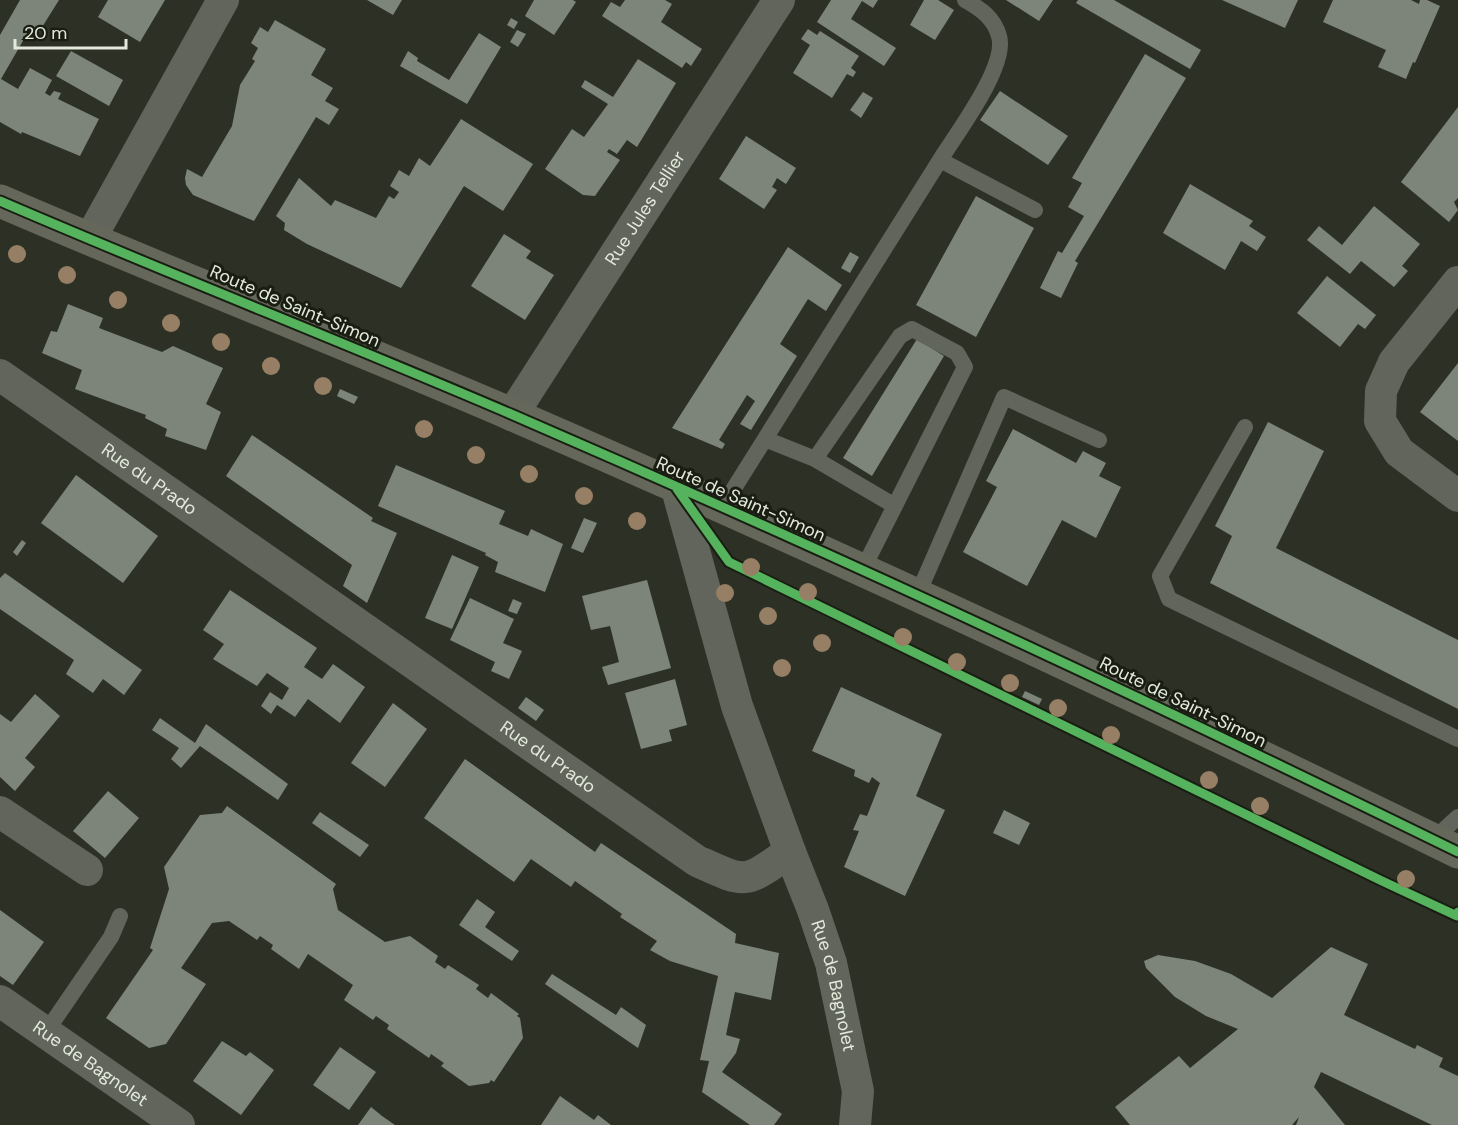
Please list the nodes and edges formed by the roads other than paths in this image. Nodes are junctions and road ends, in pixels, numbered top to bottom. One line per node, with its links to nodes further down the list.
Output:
1 (223, 0): 7 (street)
2 (779, 0): 10 (street, Rue Jules Tellier)
3 (965, 0): 4 (lane)
4 (940, 160): 6 (lane); 12 (lane)
5 (0, 201): 7 (main road, Route de Saint-Simon)
6 (1035, 210)
7 (90, 238): 10 (main road, Route de Saint-Simon)
8 (1458, 282): 16 (street)
9 (0, 375): 25 (street, Rue du Prado)
10 (512, 415): 15 (main road, Route de Saint-Simon)
11 (1245, 427): 21 (lane)
12 (765, 439): 14 (lane); 18 (lane)
13 (1099, 440): 20 (lane)
14 (815, 459): 17 (lane); 17 (lane)
15 (677, 489): 18 (main road, Route de Saint-Simon); 25 (street)
16 (1458, 496)
17 (895, 506): 19 (lane)
18 (721, 509): 19 (main road, Route de Saint-Simon)
19 (862, 571): 20 (main road, Route de Saint-Simon)
20 (917, 596): 24 (main road, Route de Saint-Simon)
21 (1458, 739)
22 (0, 812): 26 (street)
23 (1458, 817): 24 (lane)
24 (1446, 846)
25 (789, 852): 31 (street, Rue de Bagnolet)
26 (87, 870)
27 (120, 916): 29 (lane)
28 (0, 1001): 29 (street, Rue de Bagnolet)
29 (46, 1032): 30 (street, Rue de Bagnolet)
30 (179, 1125)
31 (855, 1125)

